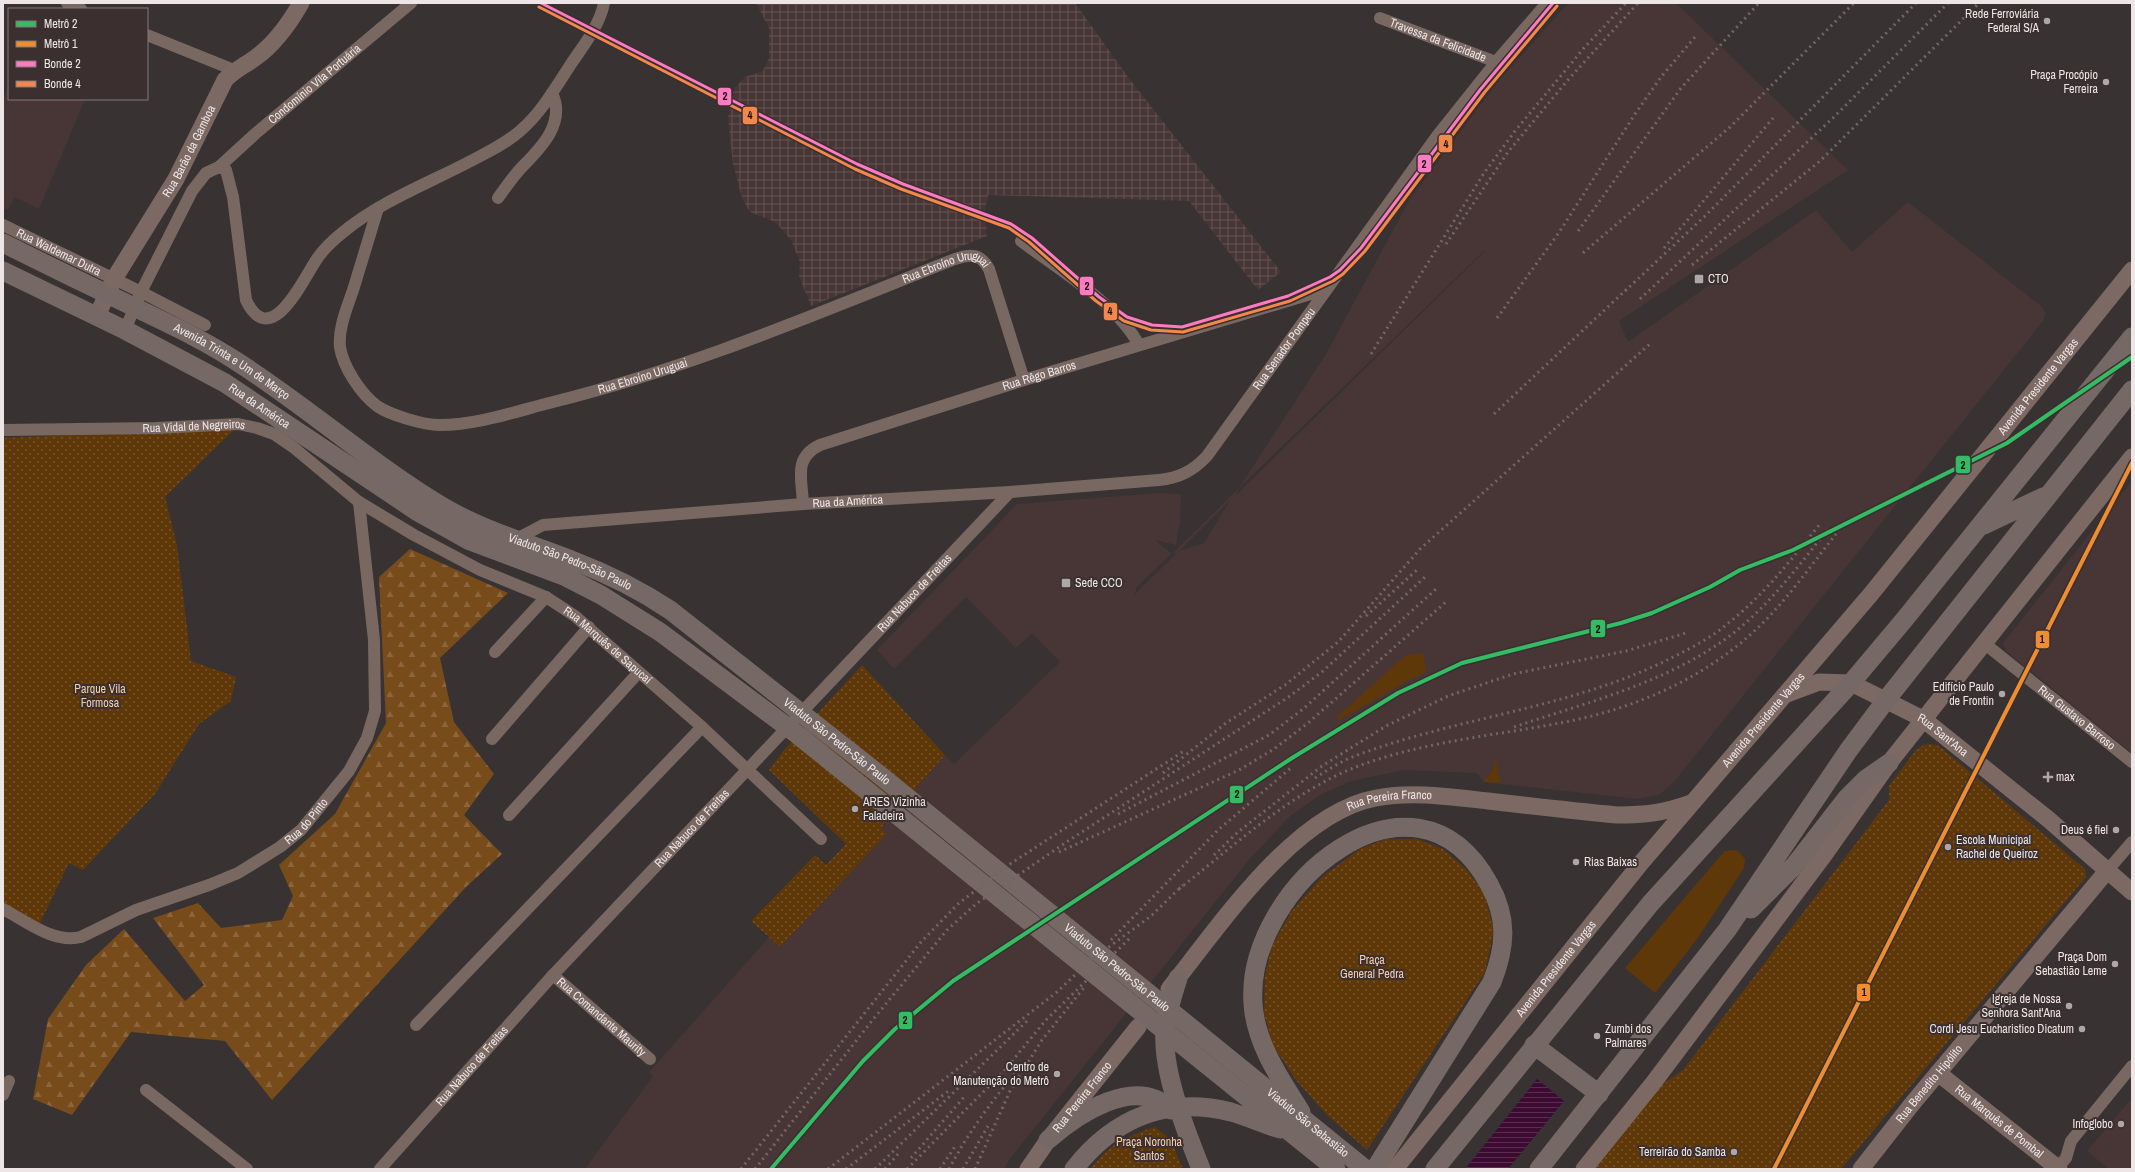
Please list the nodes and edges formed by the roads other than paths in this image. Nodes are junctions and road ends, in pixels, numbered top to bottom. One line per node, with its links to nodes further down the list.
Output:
1 (66, 3): 6 (street)
2 (301, 3): 10 (main road, Rua Barão da Gamboa)
3 (411, 3): 12 (street, Condomínio Vila Portuária)
4 (604, 3): 11 (street)
5 (1547, 3): 9 (street, Rua Senador Pompeu)
6 (78, 8)
7 (1380, 18): 9 (street, Travessa da Felicidade)
8 (148, 36): 10 (street)
9 (1496, 62): 21 (street, Rua Senador Pompeu)
10 (234, 70): 20 (main road, Rua Barão da Gamboa)
11 (552, 93): 13 (street); 14 (street)
12 (219, 167): 14 (street); 22 (street, Condomínio Vila Portuária)
13 (498, 198)
14 (378, 208): 28 (street, Rua Ebroíno Uruguai)
15 (3, 225): 20 (street, Rua Waldemar Dutra)
16 (1021, 242): 27 (street)
17 (3, 243): 37 (main road, Avenida Trinta e Um de Março)
18 (2132, 270): 47 (main road, Avenida Presidente Vargas)
19 (3, 271): 23 (main road, Rua da América)
20 (114, 279): 22 (street, Rua Waldemar Dutra); 23 (main road, Rua Barão da Gamboa)
21 (1324, 290): 27 (street, Rua Rêgo Barros); 32 (street, Rua Senador Pompeu)
22 (142, 292): 24 (street, Rua Waldemar Dutra); 25 (street, Condomínio Vila Portuária)
23 (97, 316): 25 (main road, Rua da América)
24 (205, 325)
25 (125, 330): 39 (main road, Rua da América)
26 (2132, 337): 38 (main road)
27 (1138, 345): 28 (street, Rua Rêgo Barros)
28 (1024, 380): 36 (street, Rua Rêgo Barros)
29 (2132, 390): 34 (main road)
30 (3, 430): 35 (street, Rua Vidal de Negreiros)
31 (2132, 457): 43 (main road)
32 (1196, 467): 33 (street, Rua da América)
33 (1010, 492): 36 (street, Rua da América); 54 (street, Rua Nabuco de Freitas)
34 (2048, 495): 38 (main road); 48 (main road)
35 (359, 502): 41 (street, Rua Marquês de Sapucaí); 61 (street, Rua do Pinto)
36 (804, 504): 39 (street, Rua da América)
37 (444, 507): 73 (main road, Viaduto São Pedro-São Paulo)
38 (1979, 527): 46 (main road)
39 (507, 554): 40 (main road, Rua da América)
40 (601, 595): 73 (main road, Viaduto São Pedro-São Paulo)
41 (546, 597): 42 (street, Rua Marquês de Sapucaí); 44 (street)
42 (589, 627): 45 (street, Rua Marquês de Sapucaí); 51 (street)
43 (1984, 644): 49 (main road); 52 (street, Rua Gustavo Barroso)
44 (495, 652)
45 (639, 672): 50 (street, Rua Marquês de Sapucaí); 56 (street)
46 (1851, 683): 47 (main road, Rua Sant'Ana); 48 (main road, Rua Sant'Ana); 68 (main road)
47 (1784, 695): 55 (main road, Avenida Presidente Vargas)
48 (1886, 700): 49 (main road, Rua Sant'Ana); 62 (main road)
49 (1923, 719): 53 (main road); 59 (main road, Rua Sant'Ana)
50 (702, 727): 54 (street, Rua Marquês de Sapucaí); 66 (street)
51 (492, 738)
52 (2132, 762)
53 (1889, 763): 62 (main road); 92 (main road)
54 (748, 770): 57 (street, Rua Marquês de Sapucaí); 63 (street, Rua Nabuco de Freitas)
55 (1693, 802): 64 (main road, Rua Pereira Franco); 89 (main road, Avenida Presidente Vargas)
56 (509, 815)
57 (821, 839)
58 (2132, 842): 59 (street)
59 (2108, 871): 60 (main road, Rua Sant'Ana); 71 (main road, Rua Benedito Hipólito)
60 (2132, 892)
61 (3, 909)
62 (1726, 930): 75 (main road)
63 (553, 975): 69 (street, Rua Comandante Maurity); 83 (street, Rua Nabuco de Freitas)
64 (1178, 978): 65 (main road, Rua Pereira Franco); 77 (main road)
65 (1165, 994)
66 (416, 1025)
67 (1138, 1027): 80 (main road, Rua Pereira Franco)
68 (1534, 1045): 75 (main road); 90 (main road)
69 (650, 1059)
70 (2132, 1066): 94 (street)
71 (1938, 1073): 93 (main road, Rua Benedito Hipólito); 94 (main road, Rua Marquês de Pombal)
72 (9, 1081): 76 (street)
73 (1244, 1083): 78 (main road, Viaduto São Sebastião); 79 (main road, Viaduto São Sebastião)
74 (146, 1090): 82 (street)
75 (1599, 1094): 91 (main road)
76 (3, 1095)
77 (1182, 1122): 80 (main road); 85 (main road)
78 (1310, 1125): 87 (main road, Viaduto São Sebastião); 88 (main road)
79 (1291, 1133): 81 (main road); 86 (main road, Viaduto São Sebastião)
80 (1048, 1140): 84 (main road, Rua Pereira Franco)
81 (1079, 1163)
82 (247, 1169)
83 (380, 1169)
84 (1028, 1169)
85 (1201, 1169)
86 (1336, 1169)
87 (1365, 1169)
88 (1375, 1169)
89 (1396, 1169)
90 (1435, 1169)
91 (1539, 1169)
92 (1584, 1169)
93 (1861, 1169)
94 (2058, 1169)

